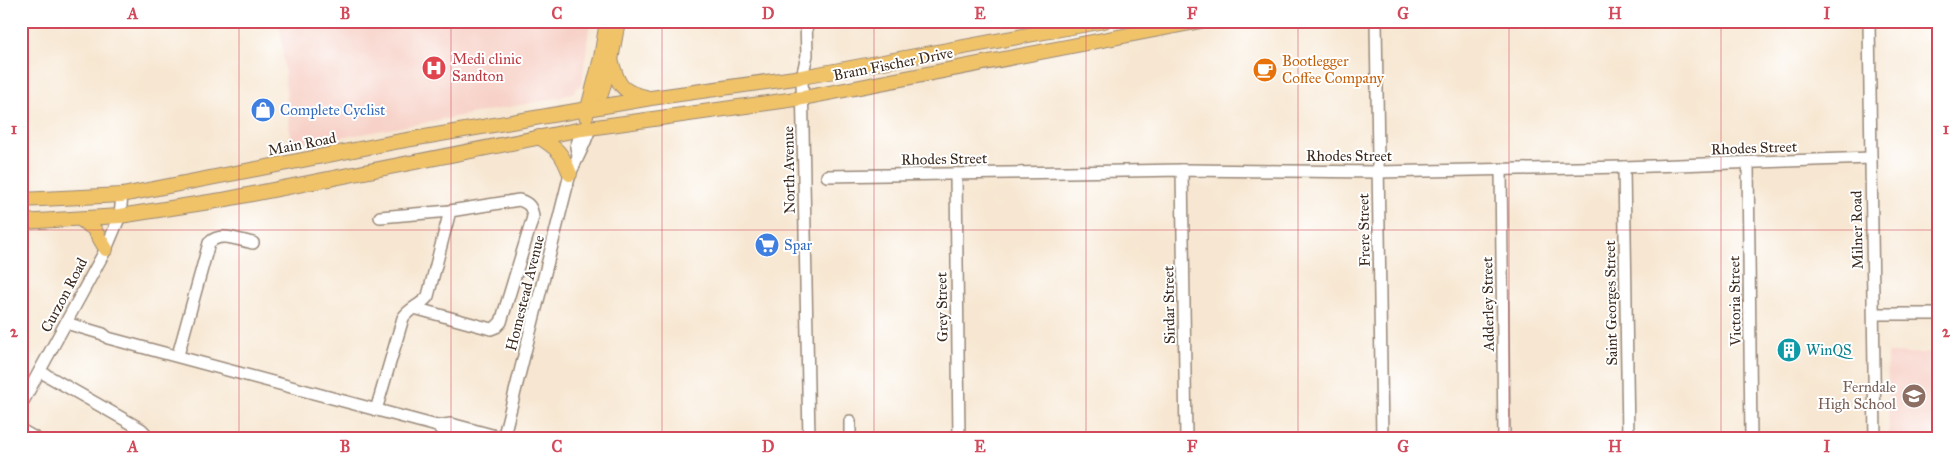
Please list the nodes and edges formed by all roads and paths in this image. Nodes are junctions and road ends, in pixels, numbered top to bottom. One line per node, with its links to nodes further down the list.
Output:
1 (607, 21): 12 (main road)
2 (618, 21): 8 (main road)
3 (806, 21): 9 (street, North Avenue)
4 (1104, 21): 9 (main road, Bram Fischer Drive)
5 (1201, 21): 11 (main road, Bram Fischer Drive)
6 (1376, 21): 20 (street, Frere Street)
7 (1869, 21): 15 (street, Milner Road)
8 (610, 60): 10 (main road); 12 (main road)
9 (802, 77): 10 (main road, Bram Fischer Drive); 11 (street, North Avenue)
10 (651, 98): 12 (main road, Bram Fischer Drive)
11 (803, 98): 13 (main road, Bram Fischer Drive); 48 (street, North Avenue)
12 (592, 109): 13 (main road); 24 (main road, Main Road)
13 (586, 129): 14 (main road); 21 (street, Homestead Avenue)
14 (539, 137): 21 (main road); 27 (main road)
15 (1871, 158): 16 (street, Rhodes Street); 34 (street, Milner Road)
16 (1748, 163): 17 (street, Rhodes Street); 55 (street, Victoria Street)
17 (1624, 167): 18 (street, Rhodes Street); 54 (street, Saint Georges Street)
18 (1501, 169): 20 (street, Rhodes Street); 53 (street, Adderley Street)
19 (1182, 170): 20 (street, Rhodes Street); 22 (street, Rhodes Street); 51 (street, Sirdar Street)
20 (1378, 172): 52 (street, Frere Street)
21 (570, 174): 47 (street, Homestead Avenue)
22 (956, 174): 23 (street, Rhodes Street); 50 (street, Grey Street)
23 (827, 176)
24 (122, 195): 25 (main road, Main Road); 27 (street, Curzon Road)
25 (21, 200)
26 (450, 211): 28 (street); 33 (street); 33 (street)
27 (120, 216): 29 (main road); 32 (street, Curzon Road)
28 (380, 217)
29 (80, 219): 30 (main road); 32 (main road)
30 (21, 222)
31 (253, 242): 37 (street)
32 (106, 248): 36 (street, Curzon Road)
33 (414, 308): 40 (street)
34 (1874, 314): 35 (street); 56 (street, Milner Road)
35 (1939, 314)
36 (65, 326): 37 (street); 38 (street, Curzon Road)
37 (178, 355): 40 (street)
38 (41, 372): 39 (street, Curzon Road); 45 (street)
39 (21, 406)
40 (376, 410): 42 (street)
41 (850, 421): 49 (street)
42 (437, 426): 46 (street); 47 (street)
43 (21, 430): 44 (street)
44 (37, 439)
45 (146, 439)
46 (468, 439)
47 (503, 439)
48 (810, 439)
49 (850, 439)
50 (959, 439)
51 (1186, 439)
52 (1382, 439)
53 (1504, 439)
54 (1628, 439)
55 (1752, 439)
56 (1875, 439)

